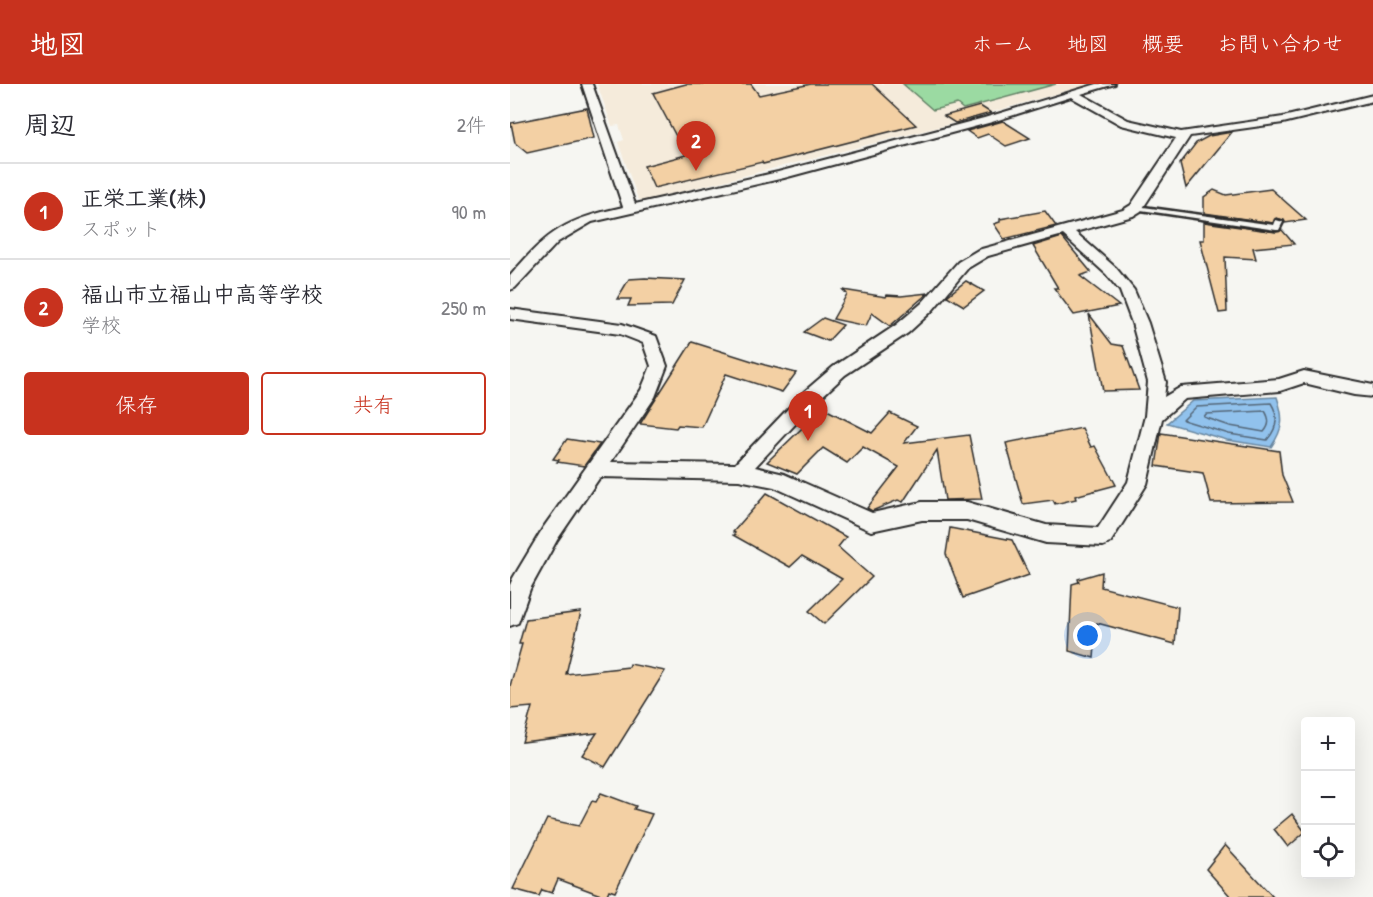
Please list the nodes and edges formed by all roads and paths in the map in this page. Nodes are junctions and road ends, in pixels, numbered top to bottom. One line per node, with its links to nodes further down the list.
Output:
1 (587, 84): 7 (street)
2 (1110, 84): 3 (street)
3 (1072, 93): 6 (street); 7 (street)
4 (1366, 99): 5 (street); 6 (street)
5 (1373, 109)
6 (1183, 136): 8 (street)
7 (630, 208): 11 (street)
8 (1136, 208): 9 (lane); 10 (street)
9 (1279, 222)
10 (1066, 231): 14 (street); 16 (street)
11 (510, 285)
12 (510, 314): 15 (street)
13 (1373, 391): 14 (street)
14 (1154, 416): 16 (street)
15 (597, 469): 16 (street); 17 (street)
16 (739, 472)
17 (510, 615)

